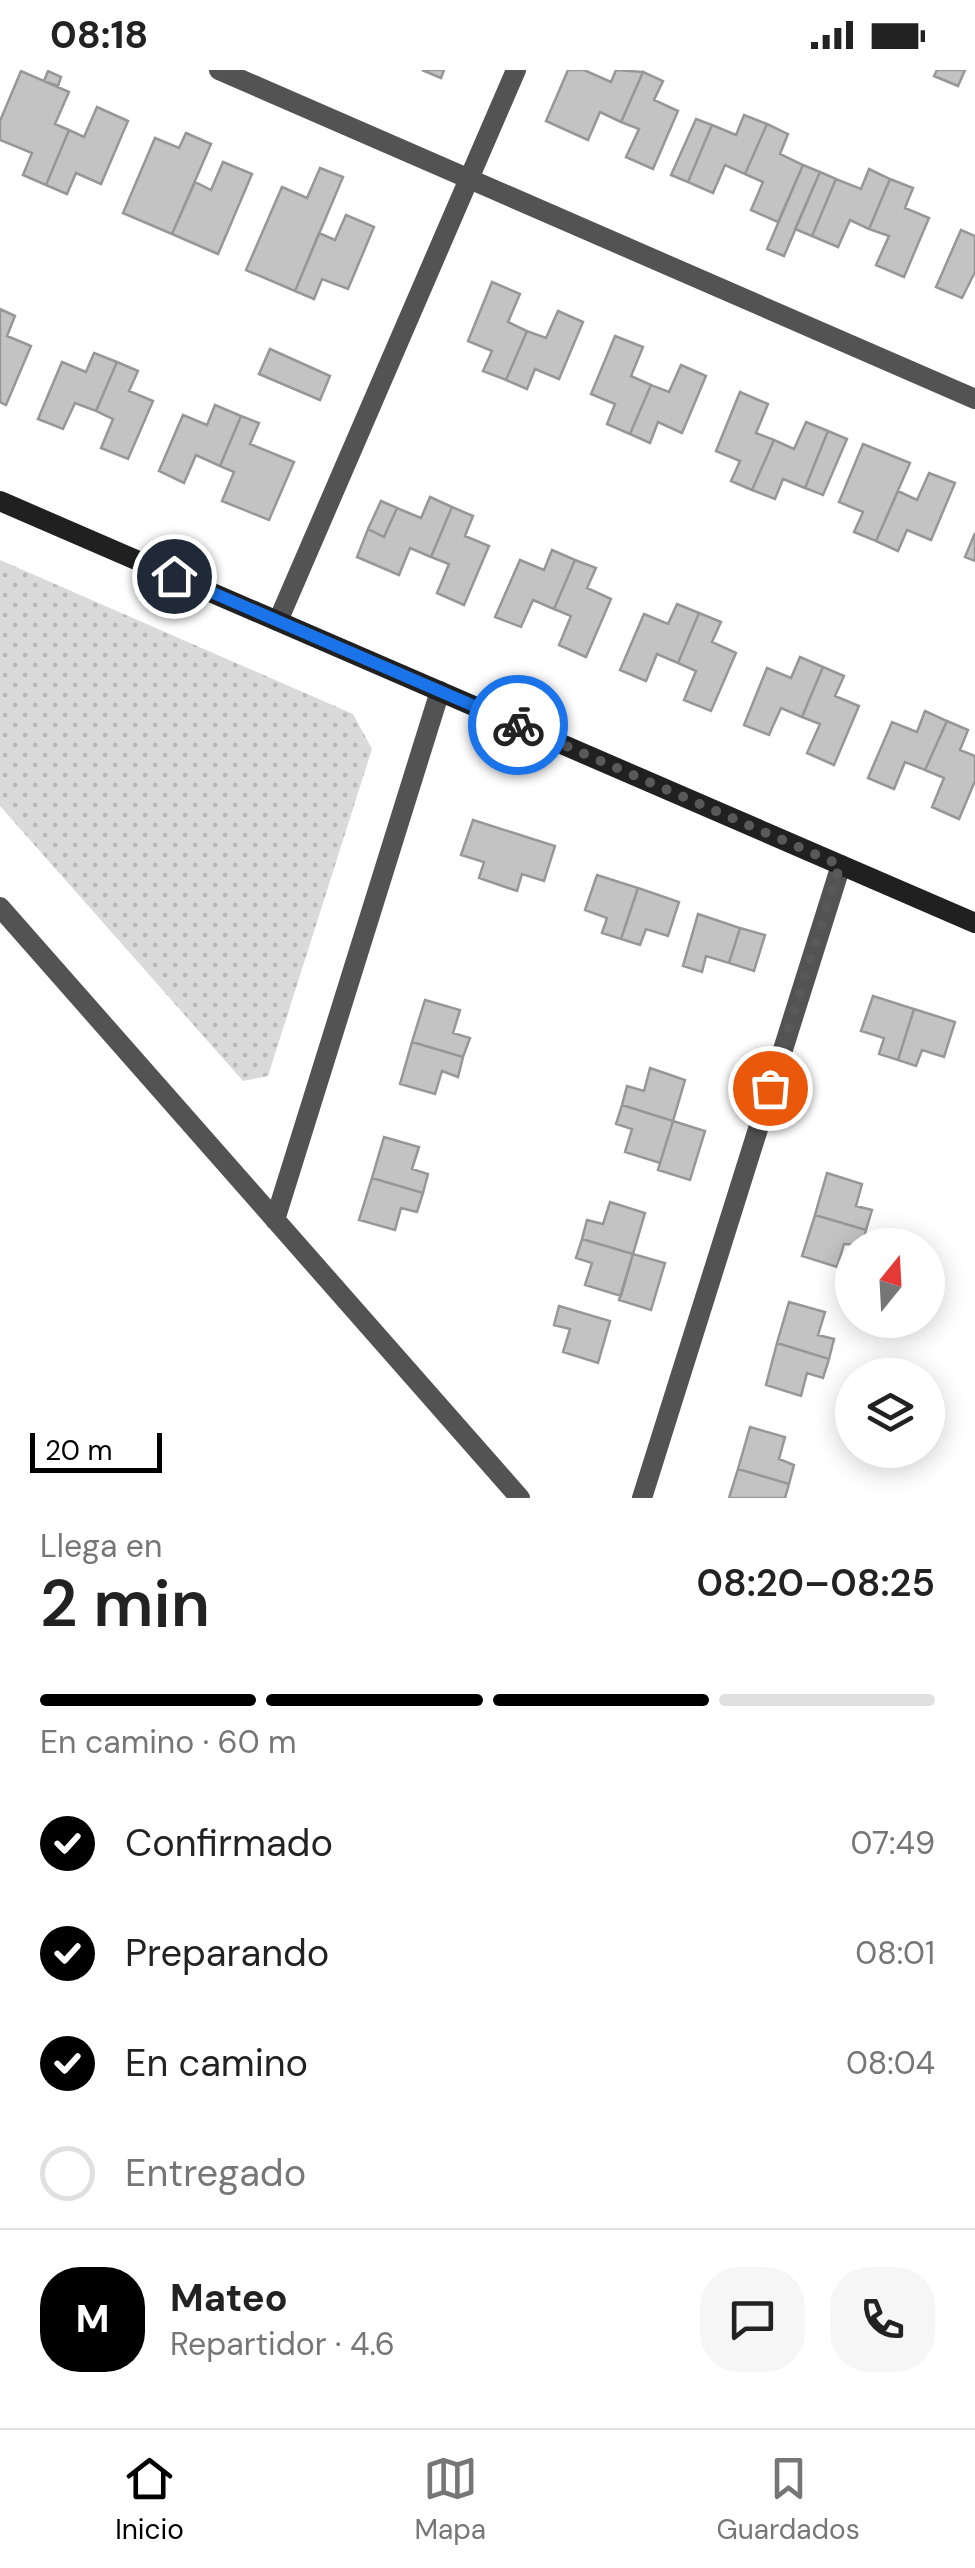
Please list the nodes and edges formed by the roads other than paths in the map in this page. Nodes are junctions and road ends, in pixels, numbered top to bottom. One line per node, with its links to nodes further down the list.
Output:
1 (219, 70): 3 (street)
2 (516, 70): 3 (street)
3 (469, 179): 4 (street); 6 (street)
4 (975, 399)
5 (0, 501): 6 (street)
6 (278, 622): 7 (street)
7 (440, 691): 8 (street); 11 (street)
8 (840, 865): 10 (street); 13 (street)
9 (0, 907): 11 (street)
10 (975, 923)
11 (275, 1220): 12 (street)
12 (520, 1498)
13 (642, 1498)

